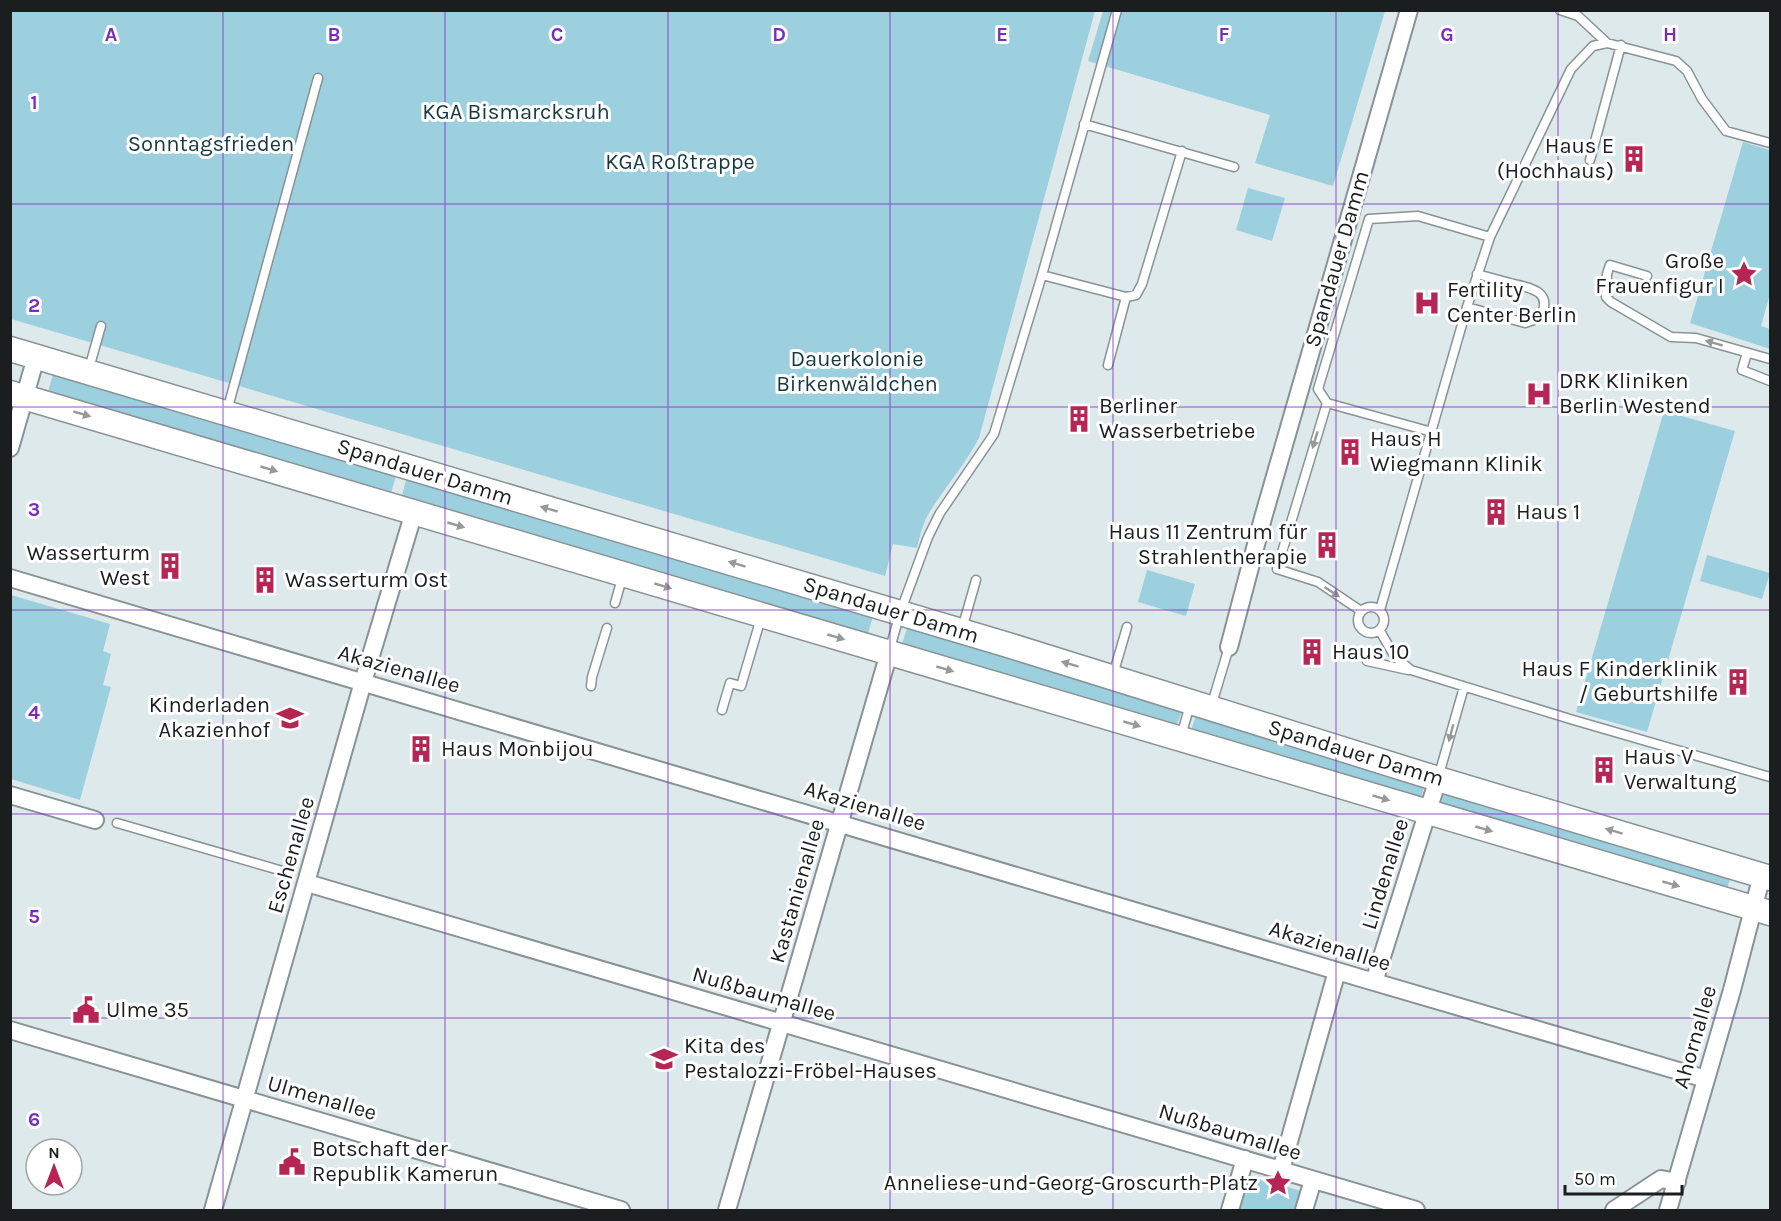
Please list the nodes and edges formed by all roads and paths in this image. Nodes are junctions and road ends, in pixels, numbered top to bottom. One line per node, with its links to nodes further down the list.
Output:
1 (1117, 10): 7 (lane)
2 (1409, 10): 44 (street, Spandauer Damm)
3 (1560, 10): 4 (lane)
4 (1607, 43): 5 (lane); 12 (lane)
5 (1621, 45): 8 (lane); 10 (lane)
6 (318, 78): 28 (lane)
7 (1084, 124): 9 (lane); 14 (lane)
8 (1770, 143)
9 (1182, 151): 11 (lane); 16 (lane)
10 (1590, 160)
11 (1234, 167)
12 (1490, 237): 13 (lane); 27 (lane)
13 (1477, 274): 17 (lane); 17 (lane)
14 (1042, 275): 16 (lane); 38 (lane)
15 (1647, 276): 20 (lane, one-way to 15)
16 (1126, 297): 23 (lane)
17 (1467, 307): 29 (lane)
18 (101, 326): 24 (lane)
19 (10, 349): 21 (main road, Spandauer Damm)
20 (1747, 352): 22 (lane); 25 (lane)
21 (36, 357): 24 (main road, Spandauer Damm); 26 (street)
22 (1770, 359)
23 (1107, 365)
24 (88, 372): 28 (main road, Spandauer Damm)
25 (1770, 381)
26 (18, 395): 30 (street); 31 (main road, Spandauer Damm, one-way to 31)
27 (1327, 403): 29 (lane); 37 (lane, one-way to 37)
28 (226, 413): 38 (main road, Spandauer Damm, one-way to 28)
29 (1431, 432): 36 (lane)
30 (10, 448)
31 (414, 512): 32 (main road, Spandauer Damm, one-way to 32); 49 (street, Eschenallee)
32 (623, 574): 35 (lane); 39 (main road, Spandauer Damm, one-way to 39)
33 (10, 578): 49 (street, Akazienallee)
34 (976, 580): 42 (lane)
35 (615, 603)
36 (1380, 610): 37 (lane); 43 (lane)
37 (1361, 611): 43 (lane)
38 (900, 613): 42 (main road, Spandauer Damm); 45 (lane)
39 (762, 615): 45 (main road, Spandauer Damm, one-way to 45); 53 (lane)
40 (1127, 627): 48 (lane)
41 (607, 628): 50 (lane)
42 (961, 631): 48 (main road, Spandauer Damm, one-way to 42)
43 (1380, 631): 47 (lane)
44 (1229, 647): 52 (lane)
45 (889, 652): 54 (main road, Spandauer Damm, one-way to 54); 60 (street, Kastanienallee)
46 (1367, 661): 47 (lane)
47 (1411, 670): 51 (lane)
48 (1113, 678): 52 (main road, Spandauer Damm)
49 (363, 682): 60 (street, Akazienallee); 64 (street, Eschenallee)
50 (591, 686)
51 (1464, 687): 55 (lane); 56 (lane, one-way to 56)
52 (1201, 705): 54 (lane); 56 (main road, Spandauer Damm)
53 (722, 710)
54 (1180, 739): 58 (main road, Spandauer Damm, one-way to 58)
55 (1770, 777)
56 (1438, 779): 58 (street, Lindenallee); 63 (main road, Spandauer Damm, one-way to 56)
57 (10, 795): 59 (street)
58 (1428, 812): 65 (main road, Spandauer Damm, one-way to 65); 67 (street, Lindenallee)
59 (95, 820)
60 (840, 822): 66 (street, Akazienallee); 68 (street, Kastanienallee)
61 (117, 823): 62 (lane)
62 (286, 872)
63 (1766, 876): 65 (street, Ahornallee)
64 (307, 883): 68 (street, Nußbaumallee); 71 (street, Eschenallee)
65 (1762, 911): 70 (street, Ahornallee)
66 (1337, 971): 67 (street, Akazienallee); 73 (street)
67 (1374, 982): 70 (street, Akazienallee)
68 (783, 1023): 72 (street, Nußbaumallee); 78 (street, Kastanienallee)
69 (10, 1029): 71 (street, Ulmenallee)
70 (1706, 1078): 75 (street, Ahornallee)
71 (246, 1099): 76 (street, Eschenallee); 77 (street, Ulmenallee)
72 (1245, 1159): 73 (street, Nußbaumallee); 79 (street)
73 (1281, 1170): 74 (street, Nußbaumallee)
74 (1313, 1180): 80 (street); 81 (street, Nußbaumallee)
75 (1677, 1182): 82 (street); 83 (street, Ahornallee)
76 (213, 1210)
77 (621, 1210)
78 (727, 1210)
79 (1230, 1210)
80 (1304, 1210)
81 (1416, 1210)
82 (1614, 1210)
83 (1668, 1210)

